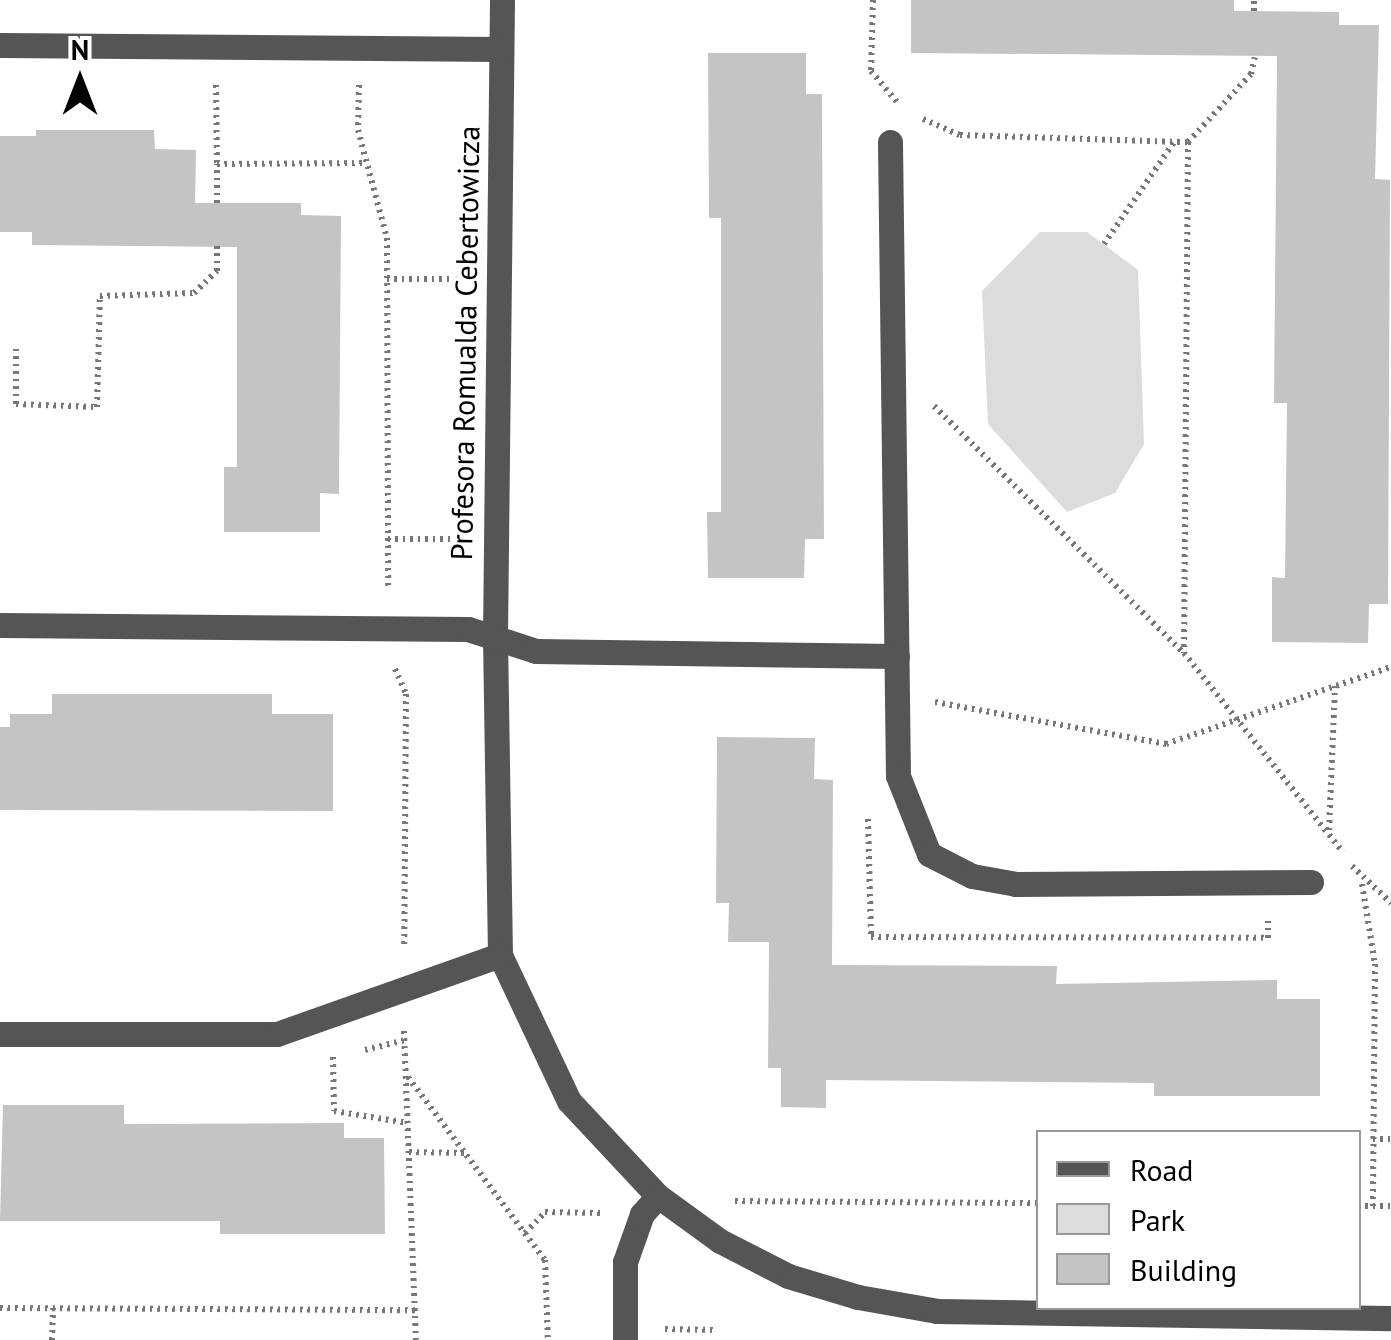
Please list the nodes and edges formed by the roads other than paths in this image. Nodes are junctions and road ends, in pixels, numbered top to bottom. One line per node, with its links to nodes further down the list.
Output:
1 (502, 0): 3 (street, Profesora Romualda Cebertowicza)
2 (0, 45): 3 (street)
3 (500, 49): 6 (street, Profesora Romualda Cebertowicza)
4 (890, 142): 7 (street)
5 (0, 625): 6 (street)
6 (494, 637): 7 (street); 9 (street, Profesora Romualda Cebertowicza)
7 (896, 656): 8 (street)
8 (1312, 882)
9 (500, 954): 10 (street); 11 (street, Profesora Romualda Cebertowicza)
10 (0, 1034)
11 (650, 1205): 12 (street, Profesora Romualda Cebertowicza); 13 (street)
12 (1391, 1318)
13 (625, 1340)

